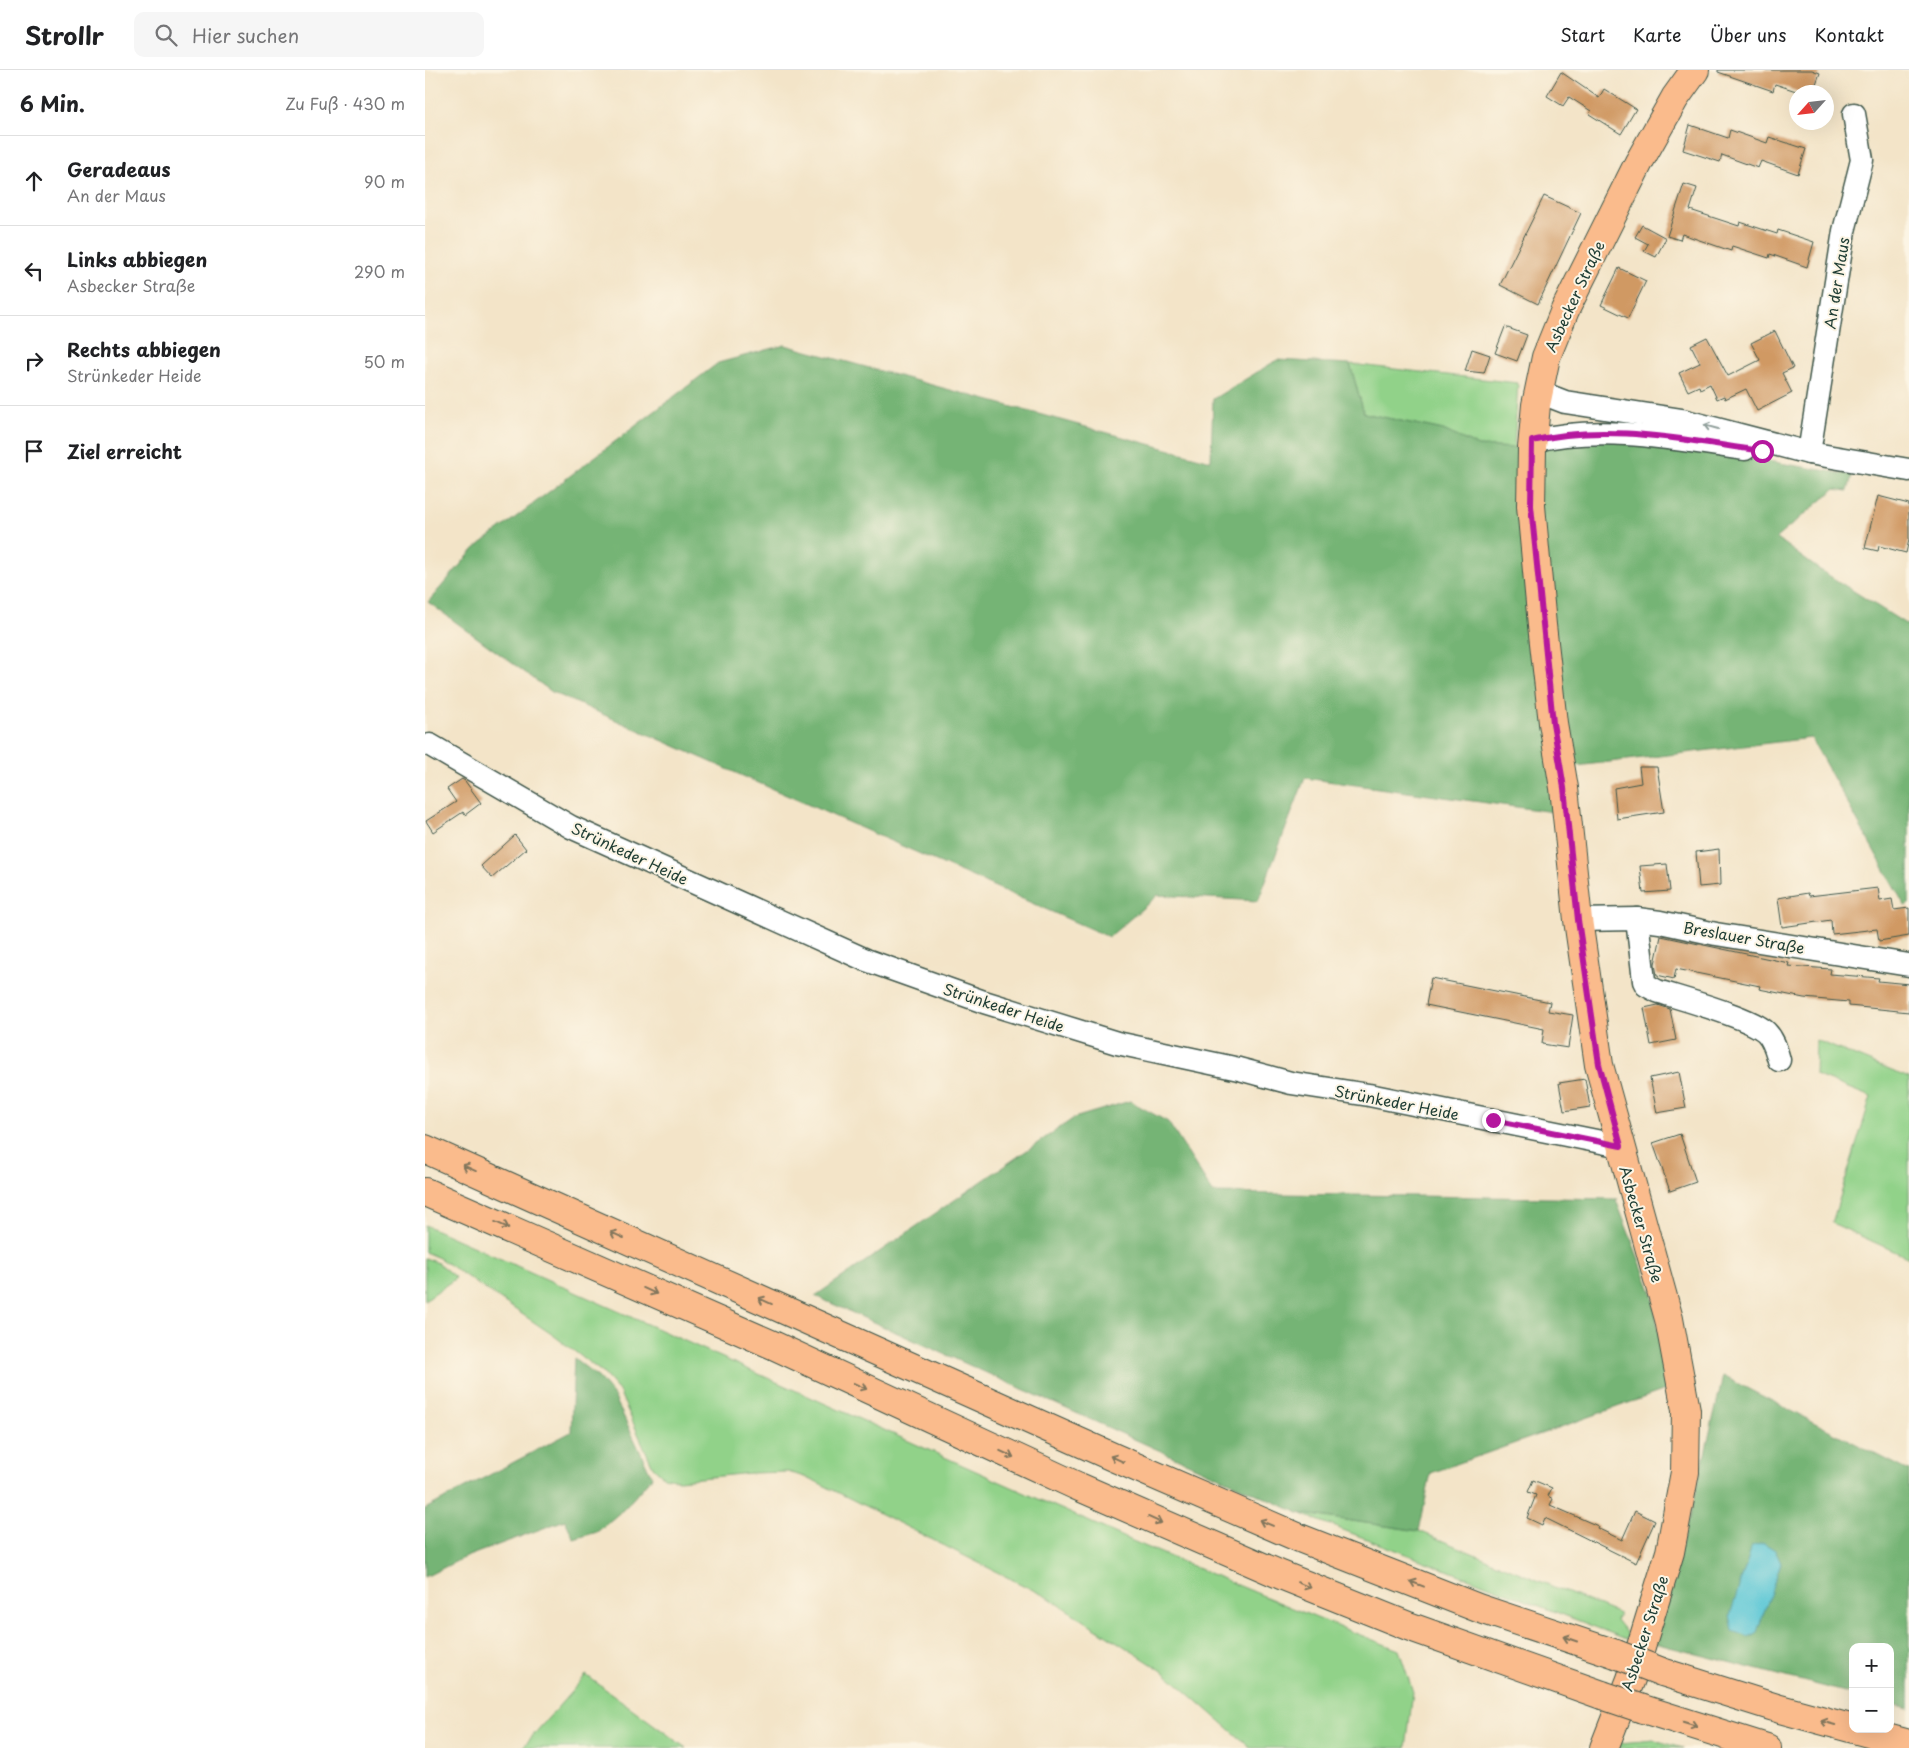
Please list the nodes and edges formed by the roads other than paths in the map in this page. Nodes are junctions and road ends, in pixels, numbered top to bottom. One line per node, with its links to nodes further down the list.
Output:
1 (1695, 70): 3 (main road, Asbecker Straße)
2 (1854, 114): 5 (street, An der Maus)
3 (1539, 392): 4 (main road, Asbecker Straße); 5 (street, one-way to 3)
4 (1532, 441): 5 (street); 9 (main road, Asbecker Straße)
5 (1809, 453): 6 (street)
6 (1909, 470)
7 (430, 745): 12 (street, Strünkeder Heide)
8 (1637, 919): 9 (street, Breslauer Straße); 10 (street, Breslauer Straße); 11 (street)
9 (1578, 920): 12 (main road, Asbecker Straße)
10 (1909, 965)
11 (1779, 1060)
12 (1621, 1146): 16 (main road, Asbecker Straße)
13 (425, 1149): 15 (main road, one-way to 13, bridge)
14 (425, 1192): 17 (main road, one-way to 17, bridge)
15 (1909, 1744)
16 (1603, 1748)
17 (1767, 1748)

